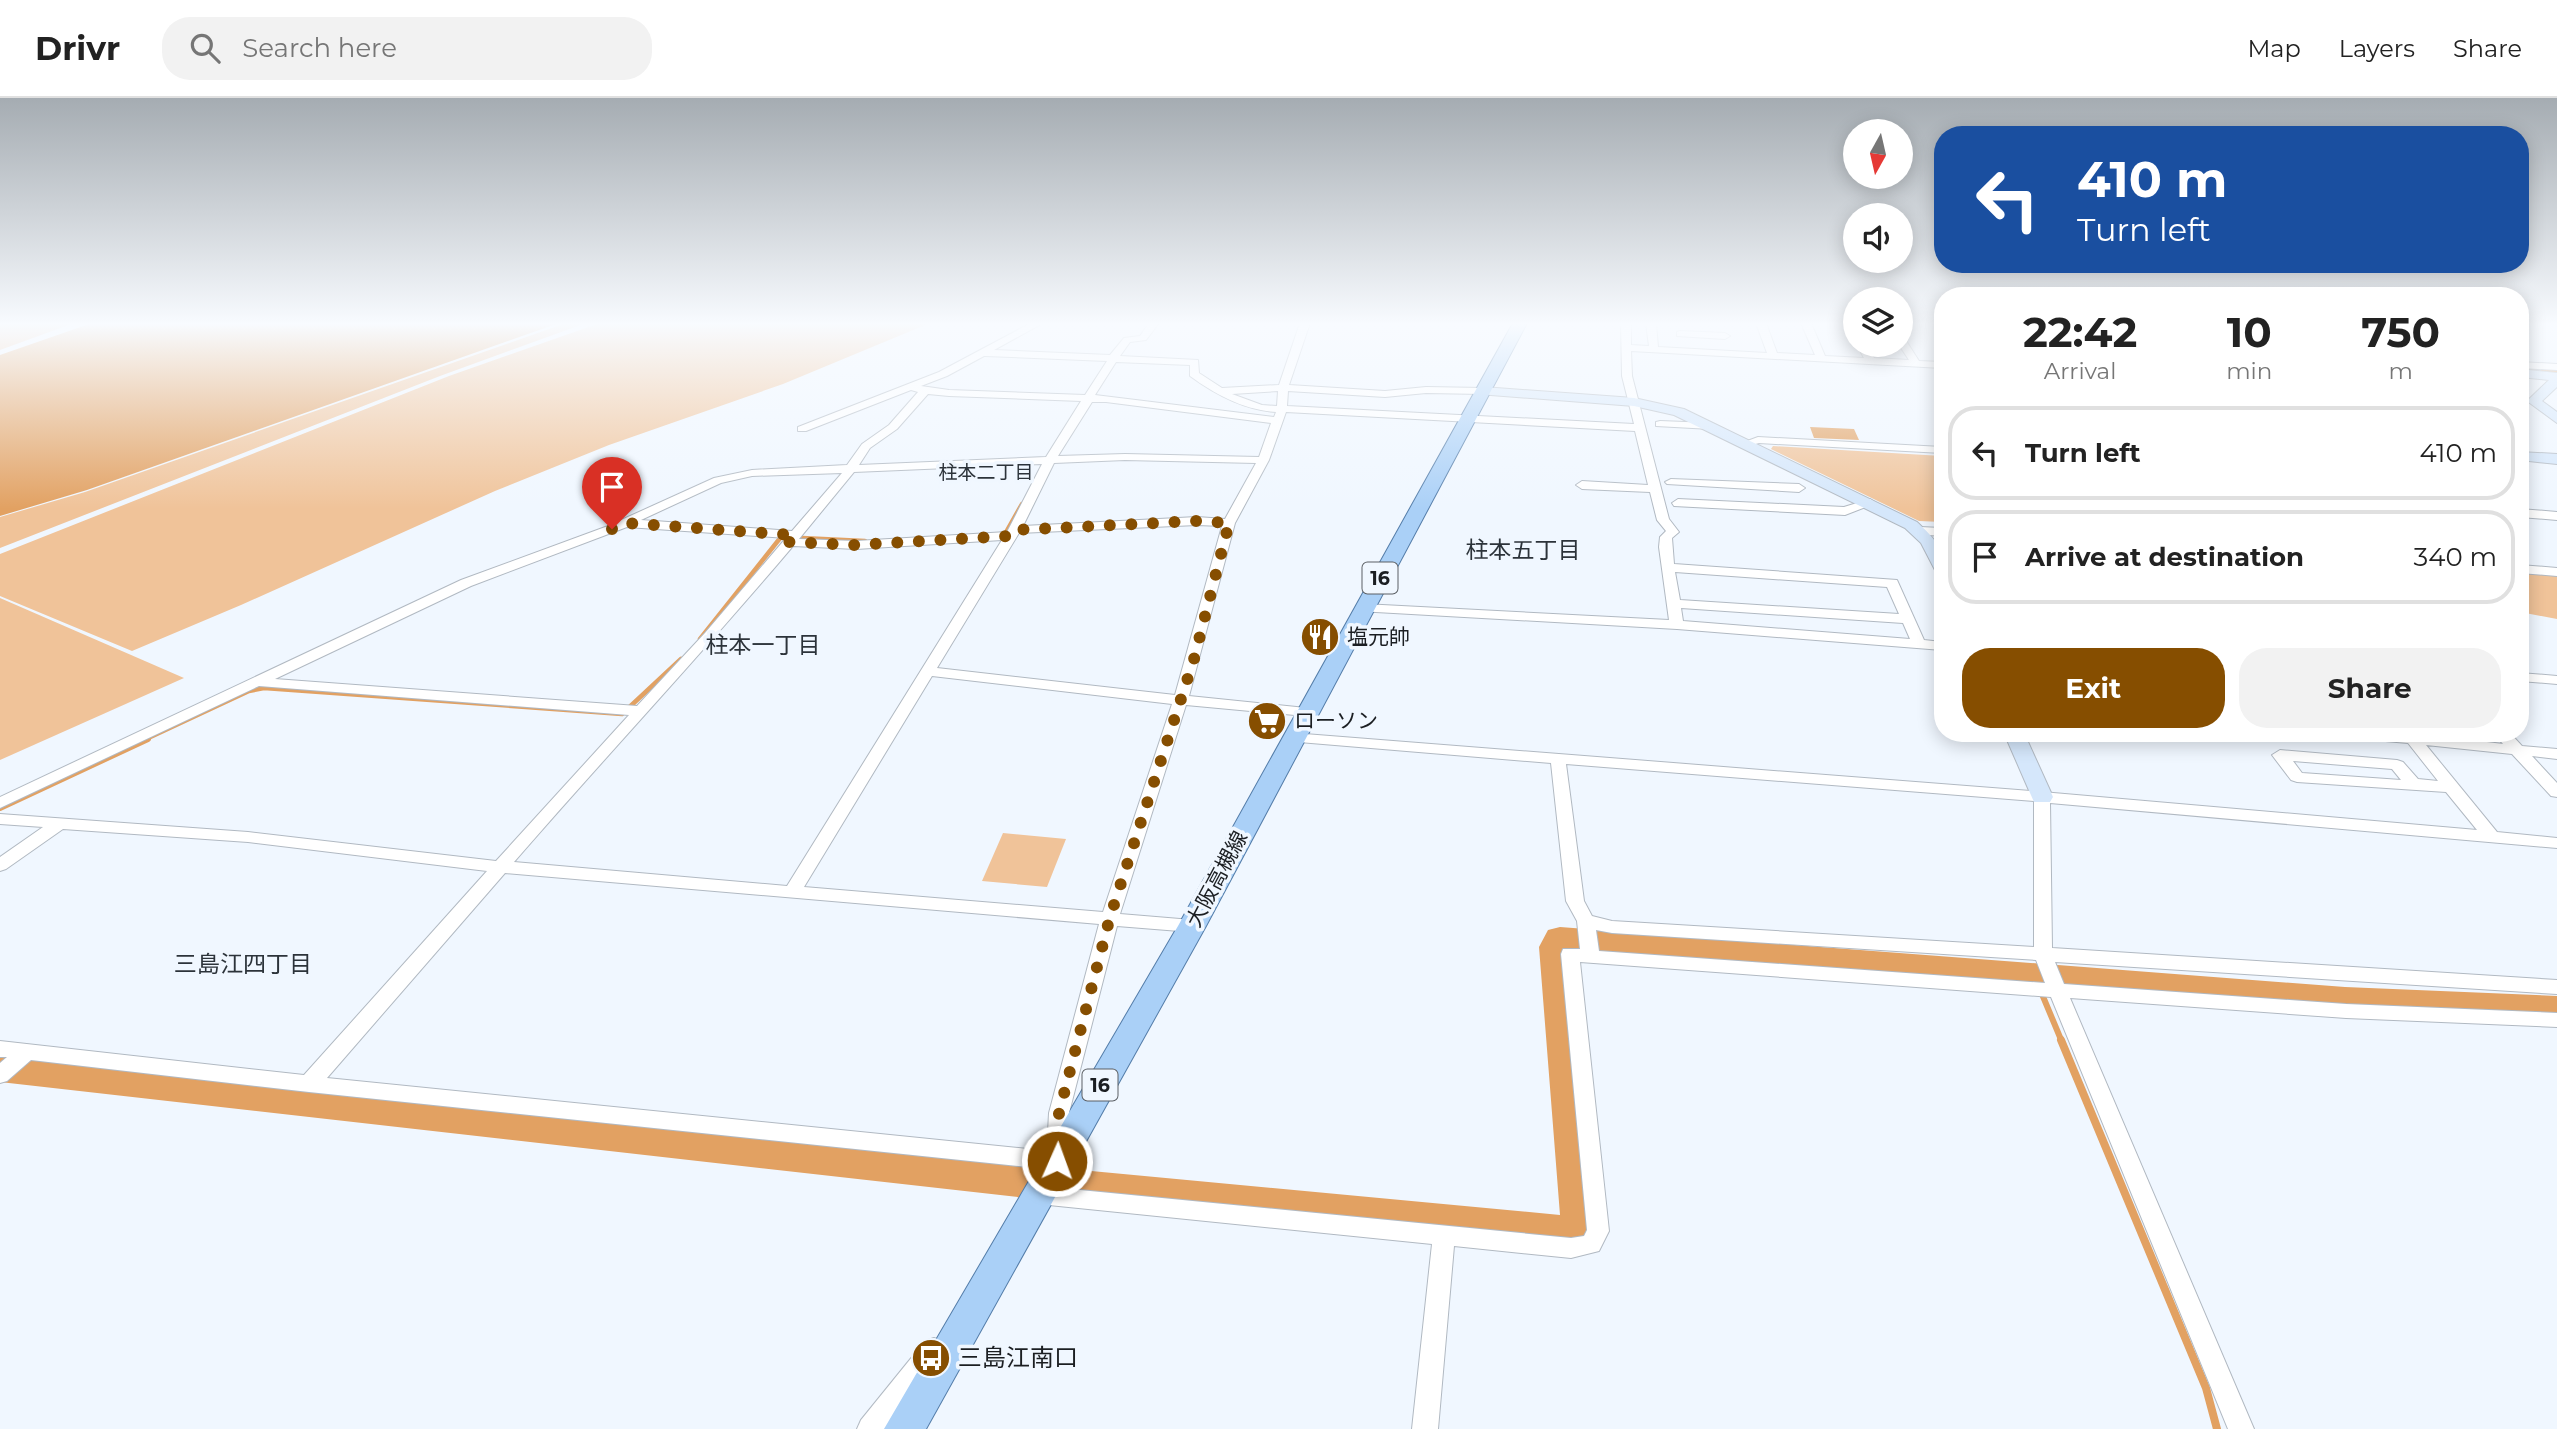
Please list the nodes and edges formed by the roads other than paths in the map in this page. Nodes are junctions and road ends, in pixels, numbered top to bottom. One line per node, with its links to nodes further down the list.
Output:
1 (1097, 385): 12 (street)
2 (1212, 385): 10 (street)
3 (1284, 385): 8 (street)
4 (1486, 385): 11 (main road, 大阪高槻線 / 16)
5 (1629, 385): 14 (street)
6 (2550, 385): 16 (street)
7 (910, 386): 9 (street); 13 (street)
8 (1283, 388): 10 (street); 11 (street); 18 (street)
9 (925, 391): 12 (street); 17 (street)
10 (1221, 391): 18 (street)
11 (1483, 391): 14 (street); 19 (main road, 大阪高槻線 / 16)
12 (1089, 398): 21 (street); 30 (street)
13 (881, 399): 17 (street); 25 (street)
14 (1634, 402): 23 (street); 24 (street)
15 (2529, 404): 16 (street)
16 (2537, 404): 20 (street)
17 (912, 406): 32 (street)
18 (1282, 409): 19 (street); 21 (street)
19 (1469, 419): 24 (street); 54 (main road, 大阪高槻線 / 16)
20 (2557, 419)
21 (1278, 421): 31 (street)
22 (1660, 424): 23 (street)
23 (1711, 426): 26 (street)
24 (1641, 428): 37 (street)
25 (802, 429)
26 (1748, 443): 27 (street); 39 (street)
27 (1934, 450)
28 (2529, 457): 29 (street)
29 (2557, 459)
30 (1051, 460): 31 (street); 32 (street); 47 (street)
31 (1263, 460): 44 (street)
32 (850, 470): 43 (street); 48 (street)
33 (1671, 482): 35 (street)
34 (1582, 485): 37 (street)
35 (1750, 486): 36 (street); 40 (street)
36 (1799, 488)
37 (1656, 489): 50 (street)
38 (1678, 503): 40 (street)
39 (1870, 503): 40 (street); 45 (street)
40 (1756, 506)
41 (2529, 514): 42 (street)
42 (2557, 516)
43 (625, 523): 48 (street); 62 (street)
44 (1229, 523): 47 (street); 63 (street)
45 (1920, 531): 46 (street); 49 (street)
46 (1934, 532)
47 (1013, 533): 48 (street); 59 (street)
48 (791, 538): 64 (street)
49 (1934, 551)
50 (1670, 568): 53 (street); 55 (street)
51 (2529, 570): 52 (street)
52 (2557, 572)
53 (1674, 604): 55 (street); 56 (street)
54 (1363, 608): 56 (street); 65 (main road, 大阪高槻線 / 16)
55 (1909, 620): 57 (street)
56 (1678, 625): 57 (street)
57 (1919, 645): 58 (street)
58 (1934, 646)
59 (926, 671): 63 (street); 86 (street)
60 (2529, 678): 61 (street)
61 (2557, 680)
62 (257, 682): 64 (street); 77 (street)
63 (1180, 700): 65 (street); 87 (street)
64 (640, 711): 85 (street)
65 (1299, 725): 72 (street); 89 (main road, 大阪高槻線 / 16)
66 (2018, 742): 76 (street)
67 (2415, 742): 74 (street)
68 (2449, 742): 70 (street)
69 (2509, 742): 70 (street)
70 (2517, 751): 71 (street); 75 (street)
71 (2557, 754)
72 (1558, 760): 76 (street); 88 (street)
73 (2413, 784): 73 (street); 74 (street)
74 (2451, 787): 80 (street)
75 (2557, 792)
76 (2042, 797): 80 (street); 90 (street)
77 (0, 803)
78 (0, 819): 79 (street)
79 (59, 824): 83 (street); 85 (street)
80 (2493, 839): 81 (street)
81 (2557, 843)
82 (0, 849): 83 (street)
83 (18, 850): 84 (street)
84 (0, 865)
85 (500, 867): 86 (street); 98 (street)
86 (791, 893): 87 (street)
87 (1110, 917): 89 (street); 99 (street)
88 (1586, 921): 90 (street); 91 (street)
89 (1192, 926): 99 (main road, 大阪高槻線 / 16)
90 (2043, 956): 92 (street); 93 (street)
91 (1590, 957): 93 (street); 101 (street)
92 (2557, 987)
93 (2055, 991): 94 (street); 106 (street)
94 (2557, 1020)
95 (0, 1049): 96 (street)
96 (27, 1052): 97 (street); 98 (street)
97 (0, 1075)
98 (309, 1084): 99 (street)
99 (1057, 1161): 100 (main road, 大阪高槻線 / 16)
100 (1039, 1195): 101 (street); 102 (main road, 大阪高槻線 / 16)
101 (1444, 1236): 105 (street)
102 (995, 1274): 103 (street); 104 (main road, 大阪高槻線 / 16)
103 (870, 1429)
104 (904, 1429)
105 (1425, 1429)
106 (2241, 1429)

